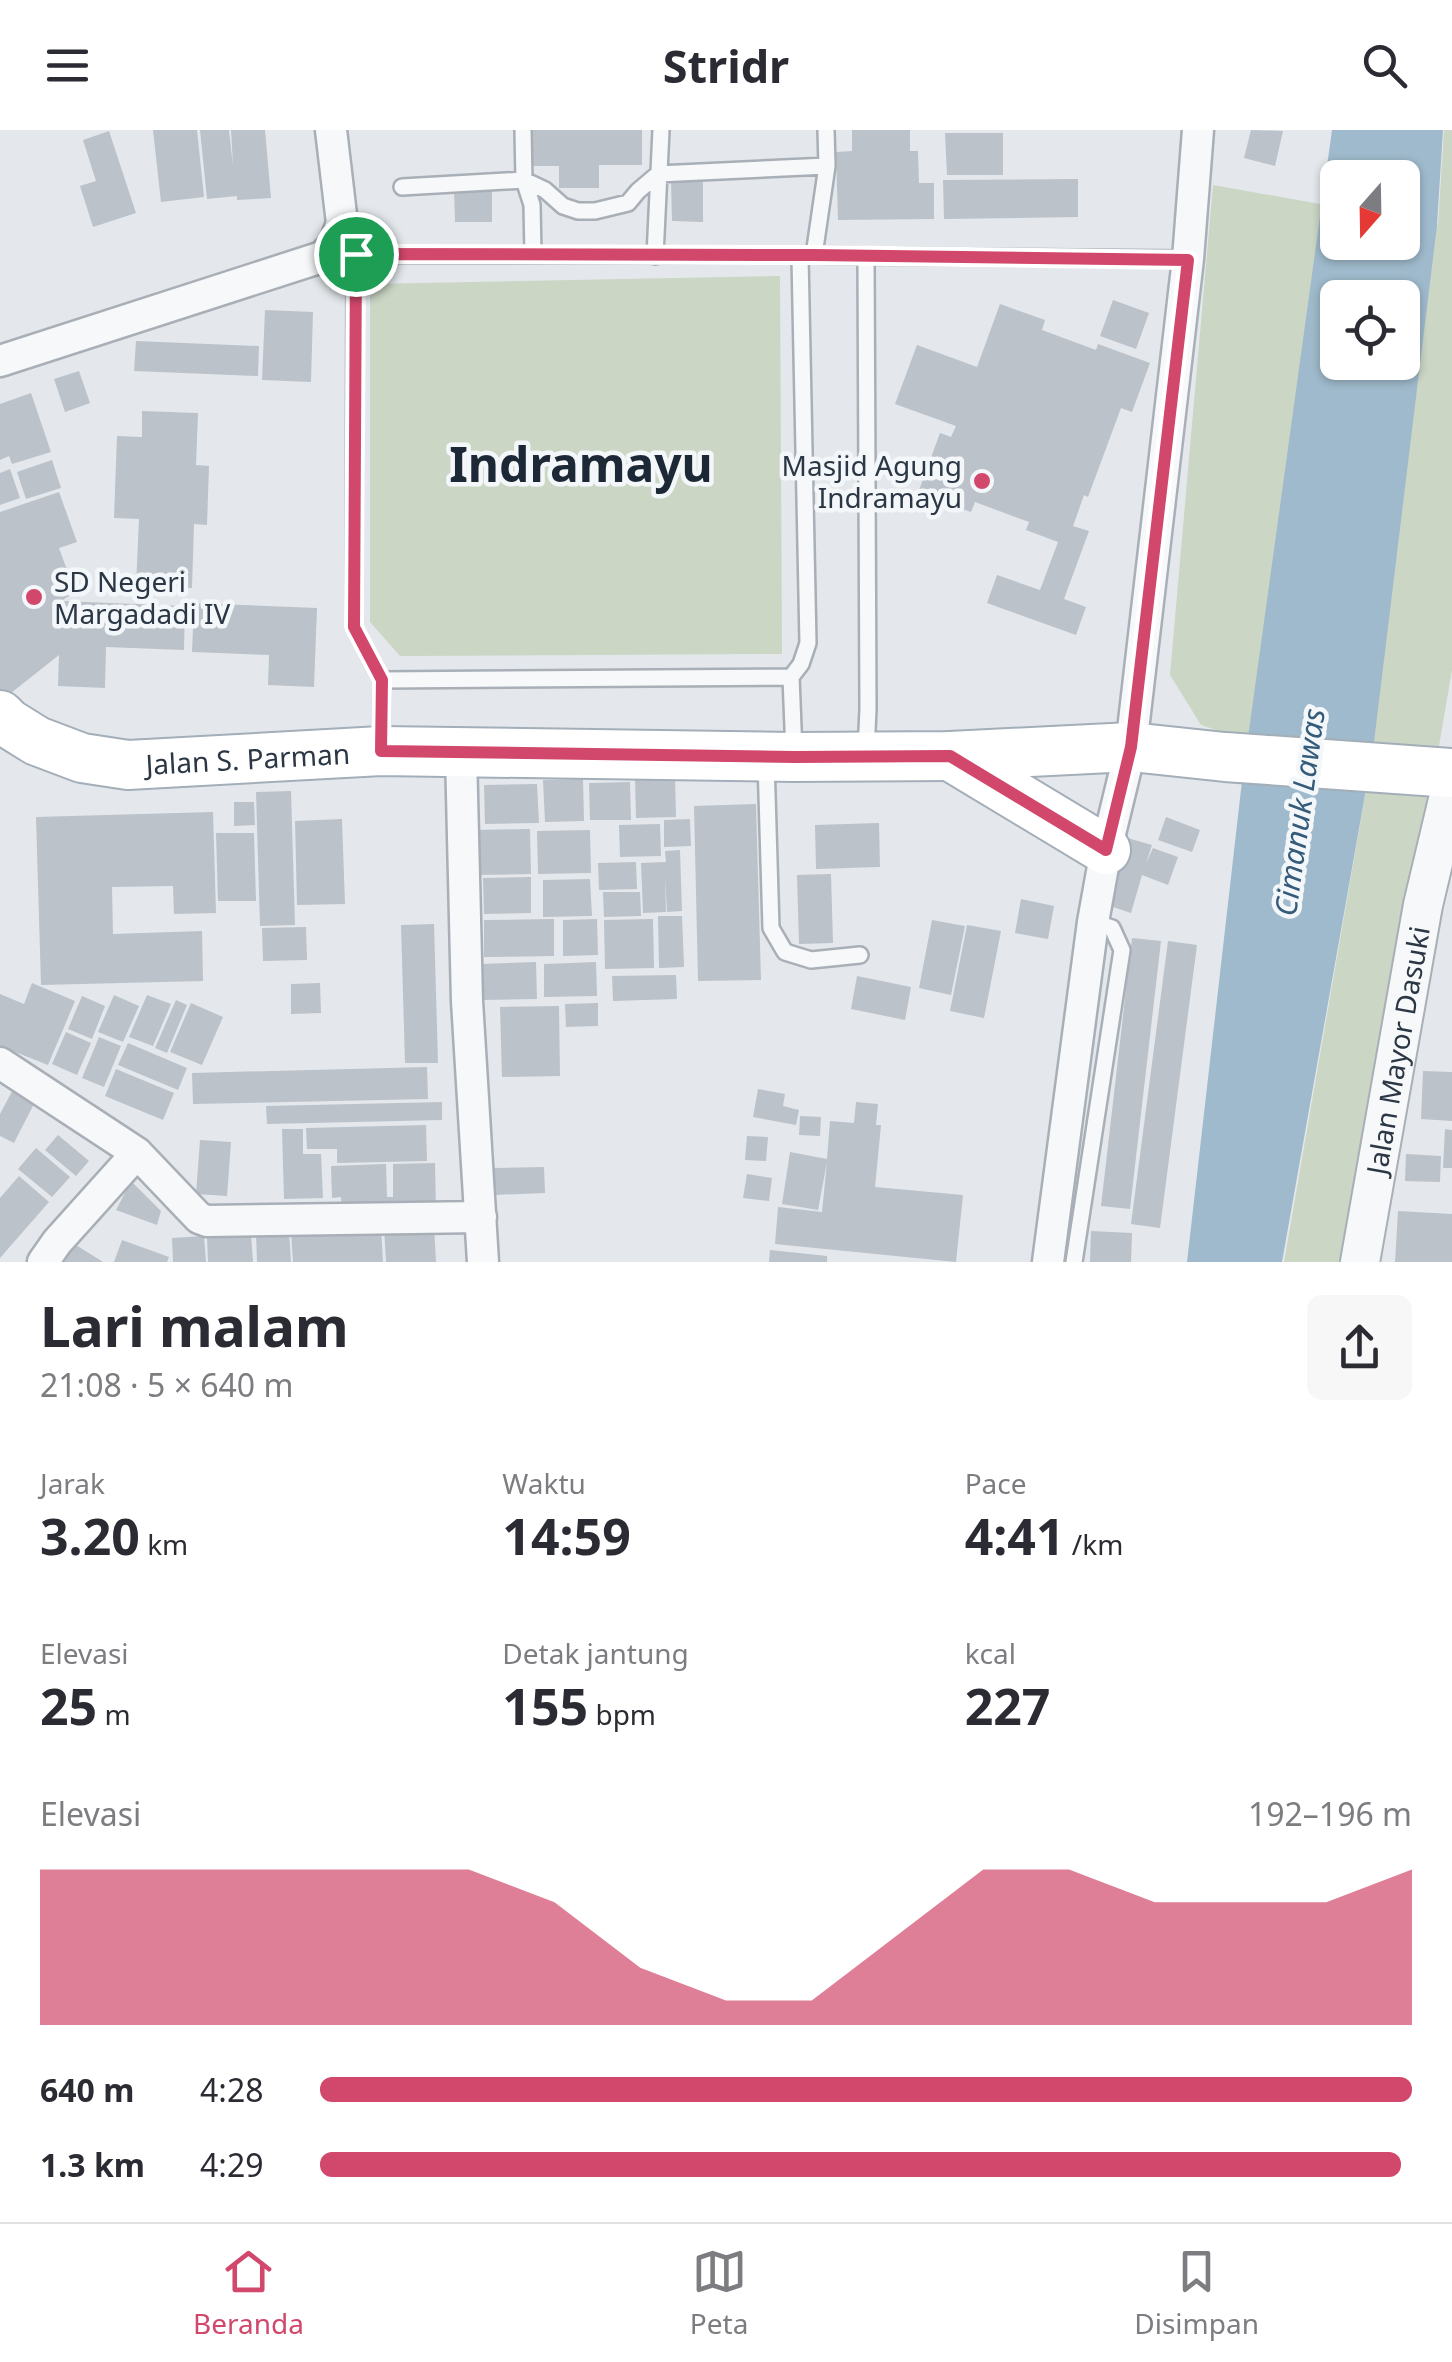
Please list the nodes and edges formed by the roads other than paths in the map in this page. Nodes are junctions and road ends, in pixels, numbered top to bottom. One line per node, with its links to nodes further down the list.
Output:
1 (330, 130): 15 (street)
2 (522, 130): 8 (lane)
3 (661, 130): 7 (lane)
4 (826, 130): 6 (lane)
5 (1198, 130): 16 (street)
6 (827, 166): 7 (lane); 13 (lane)
7 (658, 174): 8 (lane); 12 (lane)
8 (524, 180): 9 (lane); 11 (lane)
9 (402, 186)
10 (356, 254): 11 (lane); 15 (lane); 19 (lane)
11 (534, 255): 12 (lane)
12 (655, 256): 13 (lane)
13 (807, 256): 14 (lane); 18 (lane)
14 (866, 256): 16 (lane); 25 (lane)
15 (322, 257): 17 (street)
16 (1188, 260): 21 (street)
17 (0, 361)
18 (791, 677): 19 (lane); 24 (lane)
19 (382, 680): 22 (lane)
20 (3, 726): 22 (main road, Jalan S. Parman)
21 (1131, 747): 26 (main road, Jalan S. Parman); 27 (main road, Jalan S. Parman); 29 (street)
22 (381, 751): 23 (main road, Jalan S. Parman)
23 (461, 753): 24 (main road, Jalan S. Parman); 34 (street)
24 (780, 756): 25 (main road, Jalan S. Parman); 31 (lane)
25 (866, 756): 26 (main road, Jalan S. Parman)
26 (950, 756): 29 (main road)
27 (1452, 772)
28 (1452, 784): 39 (street, Jalan Mayor Dasuki)
29 (1106, 850): 30 (street)
30 (1092, 922): 37 (street); 38 (lane)
31 (860, 955)
32 (0, 1063): 33 (street)
33 (137, 1154): 34 (street); 35 (street)
34 (481, 1217): 36 (street)
35 (42, 1262)
36 (483, 1262)
37 (1048, 1262)
38 (1074, 1262)
39 (1360, 1262)

